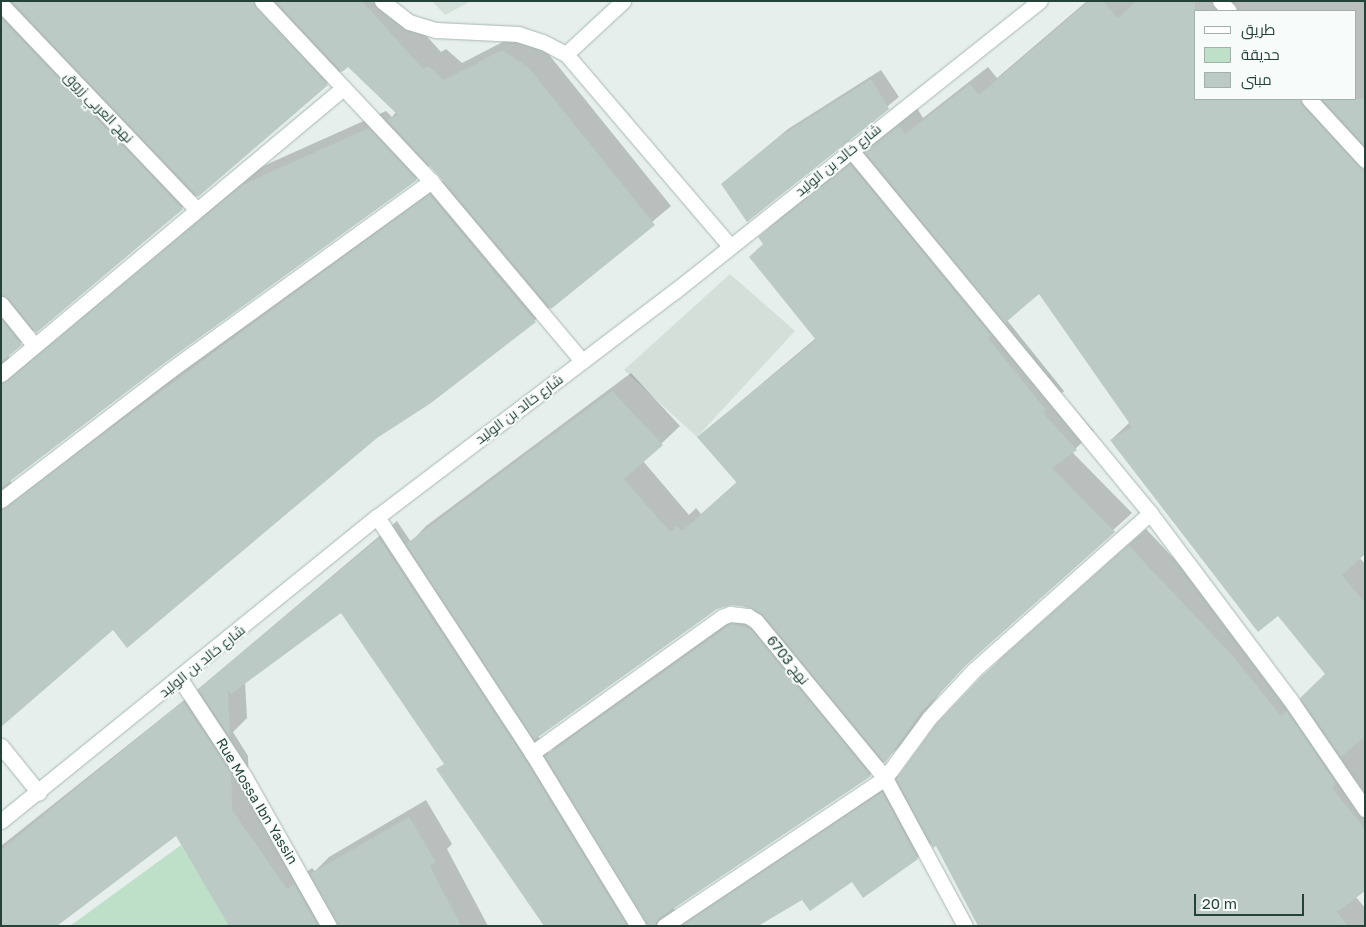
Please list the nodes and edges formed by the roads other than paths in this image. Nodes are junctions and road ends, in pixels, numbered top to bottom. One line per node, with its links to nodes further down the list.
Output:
1 (262, 1): 7 (street)
2 (382, 1): 6 (street)
3 (623, 1): 6 (street)
4 (1040, 1): 9 (street, شارع خالد بن الوليد)
5 (1, 4): 12 (street, نهج العربي زروق)
6 (566, 54): 13 (street)
7 (343, 88): 11 (street); 12 (street)
8 (1310, 100): 10 (street)
9 (850, 150): 13 (street, شارع خالد بن الوليد); 19 (street)
10 (1365, 160)
11 (431, 181): 16 (street); 18 (street)
12 (196, 209): 15 (street)
13 (730, 246): 16 (street, شارع خالد بن الوليد)
14 (1, 304): 15 (street)
15 (34, 345): 17 (street)
16 (582, 361): 20 (street, شارع خالد بن الوليد)
17 (1, 374)
18 (1, 500)
19 (1150, 513): 24 (street); 26 (street)
20 (377, 517): 21 (street, شارع خالد بن الوليد); 23 (street)
21 (180, 679): 25 (street, شارع خالد بن الوليد); 28 (street, Rue Mossa Ibn Yassin)
22 (1, 746): 25 (street)
23 (532, 752): 24 (street, نهج 6703); 29 (street)
24 (885, 778): 30 (street); 31 (street, نهج 6703)
25 (39, 793): 27 (street, شارع خالد بن الوليد)
26 (1365, 810)
27 (1, 821)
28 (329, 926)
29 (638, 926)
30 (664, 926)
31 (965, 926)

